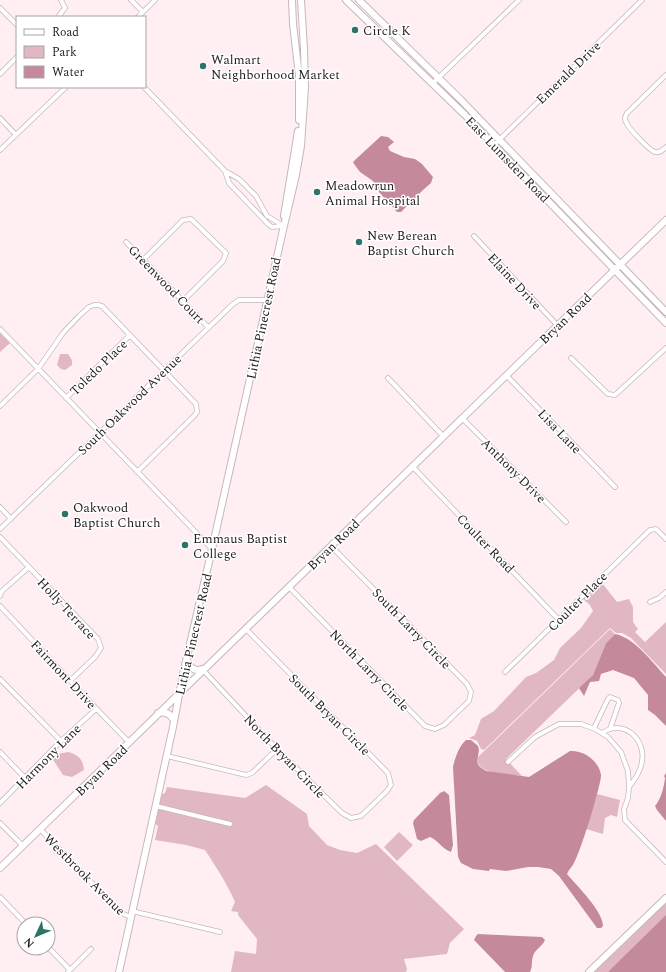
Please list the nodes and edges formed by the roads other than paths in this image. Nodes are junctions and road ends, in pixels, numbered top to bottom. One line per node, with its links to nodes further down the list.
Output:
1 (61, 0): 12 (street)
2 (130, 0): 11 (street)
3 (155, 0): 11 (street)
4 (292, 0): 29 (main road, Lithia Pinecrest Road)
5 (346, 0): 14 (main road, East Lumsden Road)
6 (360, 0): 16 (main road, East Lumsden Road)
7 (519, 0): 20 (street)
8 (642, 0): 25 (street, Emerald Drive)
9 (302, 1): 31 (main road, Lithia Pinecrest Road)
10 (0, 8): 15 (street)
11 (142, 12): 13 (street)
12 (59, 16)
13 (139, 16)
14 (363, 17): 16 (main road); 20 (main road, East Lumsden Road)
15 (16, 24)
16 (398, 39): 20 (main road, East Lumsden Road)
17 (16, 58): 18 (street)
18 (0, 74)
19 (666, 75): 27 (street)
20 (436, 81): 25 (main road, East Lumsden Road); 26 (main road, East Lumsden Road)
21 (65, 88): 24 (street)
22 (145, 88): 30 (street)
23 (0, 118): 24 (street)
24 (16, 135): 28 (street)
25 (499, 140): 26 (street, Emerald Drive); 37 (main road, East Lumsden Road)
26 (494, 144): 38 (main road, East Lumsden Road)
27 (666, 147)
28 (0, 150)
29 (293, 165): 31 (main road); 33 (main road, Lithia Pinecrest Road)
30 (225, 171): 33 (street); 33 (street)
31 (296, 175): 33 (main road, Lithia Pinecrest Road)
32 (666, 220): 37 (main road, Bryan Road)
33 (284, 226): 39 (main road, Lithia Pinecrest Road)
34 (474, 236): 43 (street, Elaine Drive)
35 (126, 242): 36 (street, Greenwood Court)
36 (144, 258): 40 (street, Greenwood Court); 40 (street)
37 (620, 265): 38 (main road, Bryan Road); 41 (main road, East Lumsden Road)
38 (615, 270): 42 (main road, East Lumsden Road); 43 (main road, Bryan Road)
39 (267, 300): 44 (street, South Oakwood Avenue); 68 (main road, Lithia Pinecrest Road)
40 (183, 301): 44 (street, Greenwood Court)
41 (666, 312)
42 (666, 323)
43 (557, 325): 51 (main road, Bryan Road)
44 (208, 327): 50 (street, South Oakwood Avenue)
45 (0, 330): 49 (street)
46 (130, 335): 49 (street); 50 (street); 53 (street, Toledo Place)
47 (666, 348): 48 (street)
48 (571, 358)
49 (38, 369): 53 (street); 54 (street)
50 (164, 370): 56 (street, South Oakwood Avenue); 59 (street)
51 (506, 375): 55 (main road, Bryan Road); 60 (street, Lisa Lane)
52 (388, 378): 57 (street)
53 (66, 398): 56 (street)
54 (0, 406)
55 (462, 418): 57 (main road, Bryan Road); 63 (street, Anthony Drive)
56 (100, 433): 59 (street); 62 (street, South Oakwood Avenue)
57 (444, 436): 58 (main road, Bryan Road)
58 (412, 466): 67 (main road, Bryan Road); 75 (street, Coulter Road)
59 (138, 472): 68 (street)
60 (615, 487)
61 (0, 507): 62 (street)
62 (11, 519): 64 (street, South Oakwood Avenue)
63 (566, 522)
64 (0, 530)
65 (0, 537): 69 (street, Holly Terrace)
66 (666, 539): 75 (street, Coulter Place)
67 (332, 546): 70 (main road, Bryan Road); 85 (street, South Larry Circle)
68 (212, 549): 77 (main road, Lithia Pinecrest Road)
69 (29, 567): 72 (street); 81 (street, Holly Terrace)
70 (290, 587): 76 (main road, Bryan Road); 85 (street, North Larry Circle)
71 (666, 592): 73 (street)
72 (0, 596)
73 (650, 602)
74 (0, 606): 81 (street, Fairmont Drive)
75 (559, 620): 79 (street, Coulter Place)
76 (245, 628): 78 (main road, Bryan Road); 99 (street, South Bryan Circle)
77 (187, 656): 78 (main road); 82 (main road, Lithia Pinecrest Road)
78 (203, 669): 82 (main road, Bryan Road); 92 (street, North Bryan Circle)
79 (505, 672)
80 (0, 679): 90 (street)
81 (71, 680): 83 (street, Fairmont Drive)
82 (180, 692): 84 (main road, Bryan Road); 86 (main road, Lithia Pinecrest Road)
83 (96, 709): 90 (street, Harmony Lane); 91 (street, Fairmont Drive)
84 (158, 713): 86 (main road); 91 (main road, Bryan Road)
85 (456, 713)
86 (174, 721): 94 (main road, Lithia Pinecrest Road)
87 (594, 728): 88 (street); 89 (street); 95 (street)
88 (610, 729): 89 (street); 97 (street)
89 (602, 733): 97 (street)
90 (61, 741): 96 (street, Harmony Lane)
91 (129, 742): 103 (main road, Bryan Road)
92 (277, 749): 94 (street); 99 (street, North Bryan Circle)
93 (0, 752): 96 (street)
94 (167, 756): 100 (main road, Lithia Pinecrest Road)
95 (508, 762)
96 (25, 778): 98 (street, Harmony Lane)
97 (629, 787): 105 (street)
98 (0, 803)
99 (374, 804)
100 (156, 806): 102 (street); 109 (main road, Lithia Pinecrest Road)
101 (0, 823): 104 (street, Westbrook Avenue)
102 (230, 824)
103 (40, 829): 104 (main road, Bryan Road); 109 (street, Westbrook Avenue)
104 (23, 846): 106 (main road, Bryan Road)
105 (666, 862)
106 (0, 868)
107 (0, 897): 110 (street)
108 (666, 898): 116 (main road)
109 (131, 914): 111 (street, Westbrook Avenue); 115 (main road, Lithia Pinecrest Road)
110 (18, 916)
111 (220, 932)
112 (91, 950): 114 (street)
113 (56, 956): 114 (street)
114 (69, 971)
115 (119, 972)
116 (590, 972)

